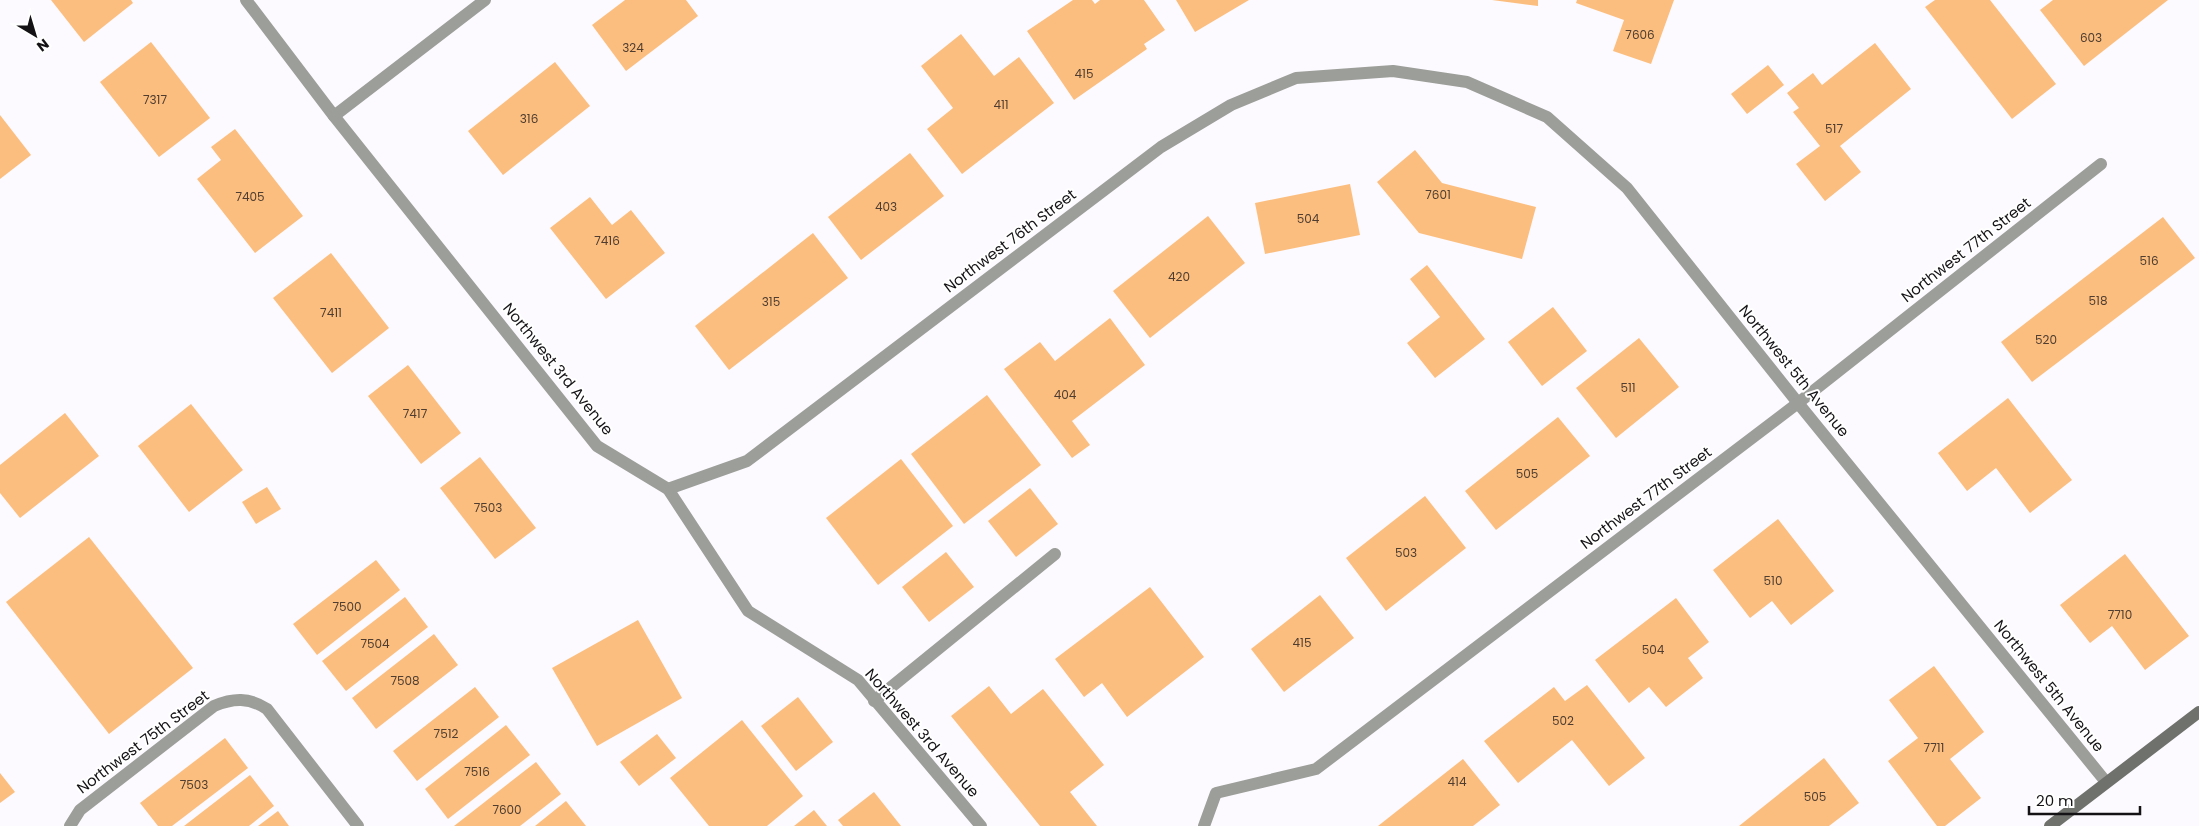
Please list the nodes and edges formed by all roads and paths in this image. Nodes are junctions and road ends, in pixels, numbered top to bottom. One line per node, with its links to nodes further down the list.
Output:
1 (246, 0): 4 (street, Northwest 3rd Avenue)
2 (486, 0): 4 (street)
3 (1393, 71): 6 (street, Northwest 5th Avenue); 7 (street, Northwest 76th Street)
4 (334, 116): 7 (street, Northwest 3rd Avenue)
5 (2101, 164): 6 (street, Northwest 77th Street)
6 (1798, 403): 11 (street, Northwest 5th Avenue); 15 (street, Northwest 77th Street)
7 (668, 489): 9 (street, Northwest 3rd Avenue)
8 (1055, 554): 9 (street)
9 (874, 701): 14 (street, Northwest 3rd Avenue)
10 (2199, 712): 11 (main road)
11 (2106, 782): 16 (main road)
12 (70, 826): 13 (street, Northwest 75th Street)
13 (358, 826)
14 (981, 826)
15 (1204, 826)
16 (2050, 826)

